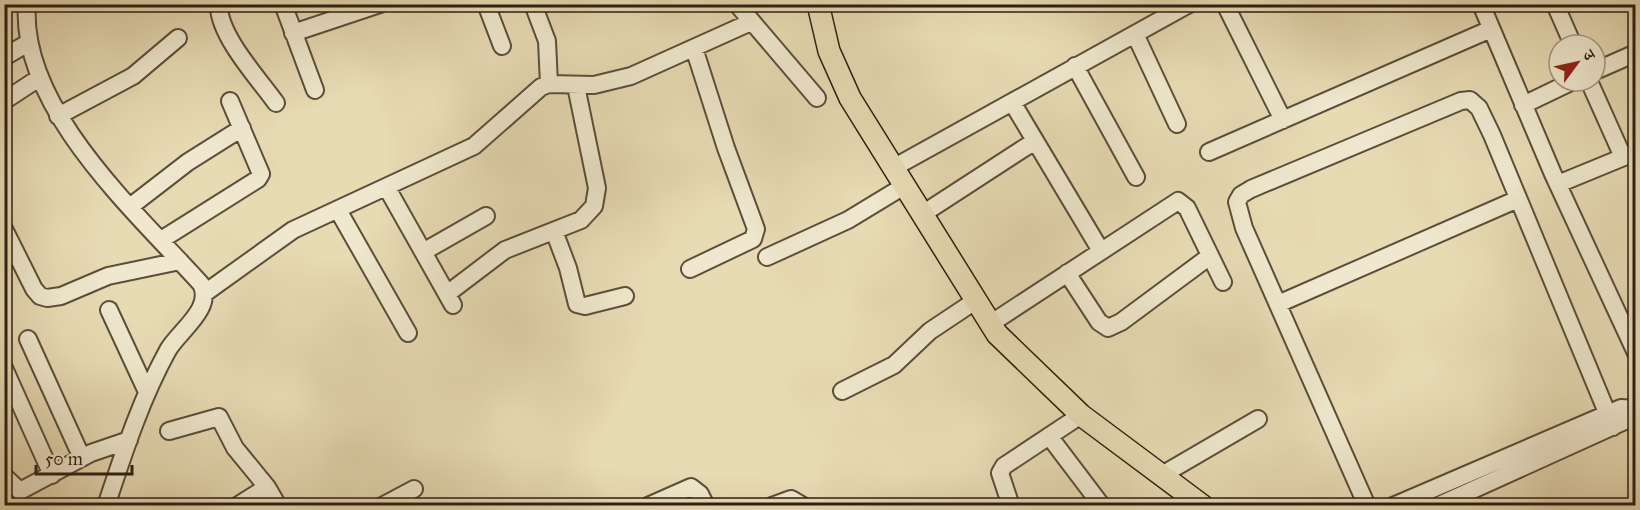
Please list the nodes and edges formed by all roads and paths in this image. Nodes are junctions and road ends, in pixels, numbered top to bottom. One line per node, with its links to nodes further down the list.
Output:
1 (27, 4): 19 (street)
2 (225, 4): 36 (street)
3 (283, 4): 15 (street)
4 (380, 4): 15 (street)
5 (486, 4): 20 (street)
6 (533, 4): 27 (street)
7 (737, 4): 13 (street)
8 (818, 4): 45 (main road)
9 (1189, 4): 17 (street)
10 (1225, 4): 39 (street)
11 (1481, 4): 14 (street)
12 (1555, 4): 16 (street)
13 (751, 22): 21 (street); 32 (street)
14 (1491, 29): 37 (street); 39 (street)
15 (293, 33): 29 (street)
16 (1568, 33)
17 (1135, 34): 24 (street); 40 (street)
18 (178, 38): 38 (street)
19 (28, 43): 23 (street); 26 (street)
20 (502, 46)
21 (694, 48): 28 (street); 62 (street)
22 (1635, 53): 25 (street)
23 (4, 57)
24 (1075, 66): 35 (street); 46 (street)
25 (1607, 66)
26 (39, 78): 33 (street); 38 (street)
27 (549, 84): 28 (street); 48 (street)
28 (576, 86): 55 (street)
29 (315, 90)
30 (1548, 93): 37 (street)
31 (1595, 93): 44 (street)
32 (817, 98)
33 (4, 100)
34 (230, 101): 41 (street)
35 (1012, 102): 42 (street); 45 (street)
36 (276, 103)
37 (1523, 105): 47 (street)
38 (58, 116): 50 (street)
39 (1283, 120): 43 (street)
40 (1177, 124)
41 (242, 128): 50 (street); 56 (street)
42 (1035, 141): 52 (street); 57 (street)
43 (1209, 152)
44 (1629, 155): 47 (street)
45 (898, 177): 52 (main road); 60 (street)
46 (1136, 177)
47 (1558, 184): 73 (street)
48 (387, 188): 51 (street); 58 (street)
49 (1518, 199): 68 (street); 68 (street); 80 (street)
50 (131, 206): 56 (street)
51 (338, 210): 65 (street); 71 (street)
52 (921, 215): 67 (main road)
53 (486, 216): 58 (street)
54 (4, 229): 61 (street)
55 (554, 231): 58 (street); 66 (street)
56 (161, 240): 61 (street)
57 (1101, 251): 59 (street); 63 (street)
58 (423, 252)
59 (1210, 256): 63 (street); 64 (street)
60 (767, 258)
61 (180, 261): 65 (street)
62 (690, 269)
63 (1067, 273): 70 (street)
64 (1223, 282)
65 (206, 293): 76 (street)
66 (625, 296)
67 (975, 301): 70 (main road); 75 (street)
68 (1278, 304): 101 (street)
69 (109, 310): 76 (street)
70 (990, 324): 78 (main road)
71 (408, 333)
72 (28, 339): 84 (street)
73 (1635, 353)
74 (4, 368): 85 (street)
75 (842, 391)
76 (147, 392): 83 (street)
77 (1635, 410): 80 (street)
78 (1081, 415): 82 (street); 86 (main road)
79 (1258, 420): 86 (street)
80 (1610, 420): 102 (street); 103 (street)
81 (169, 431): 88 (street)
82 (1049, 436): 98 (street); 99 (street)
83 (129, 440): 84 (street); 90 (street)
84 (82, 458): 85 (street)
85 (51, 475): 87 (street)
86 (1162, 475): 100 (main road)
87 (4, 476)
88 (267, 486): 91 (street); 92 (street)
89 (414, 489): 93 (street)
90 (106, 506)
91 (237, 506)
92 (278, 506)
93 (382, 506)
94 (648, 506): 95 (street)
95 (706, 506)
96 (772, 506): 97 (street)
97 (803, 506)
98 (1011, 506)
99 (1102, 506)
100 (1203, 506)
101 (1367, 506)
102 (1393, 506)
103 (1437, 506)

